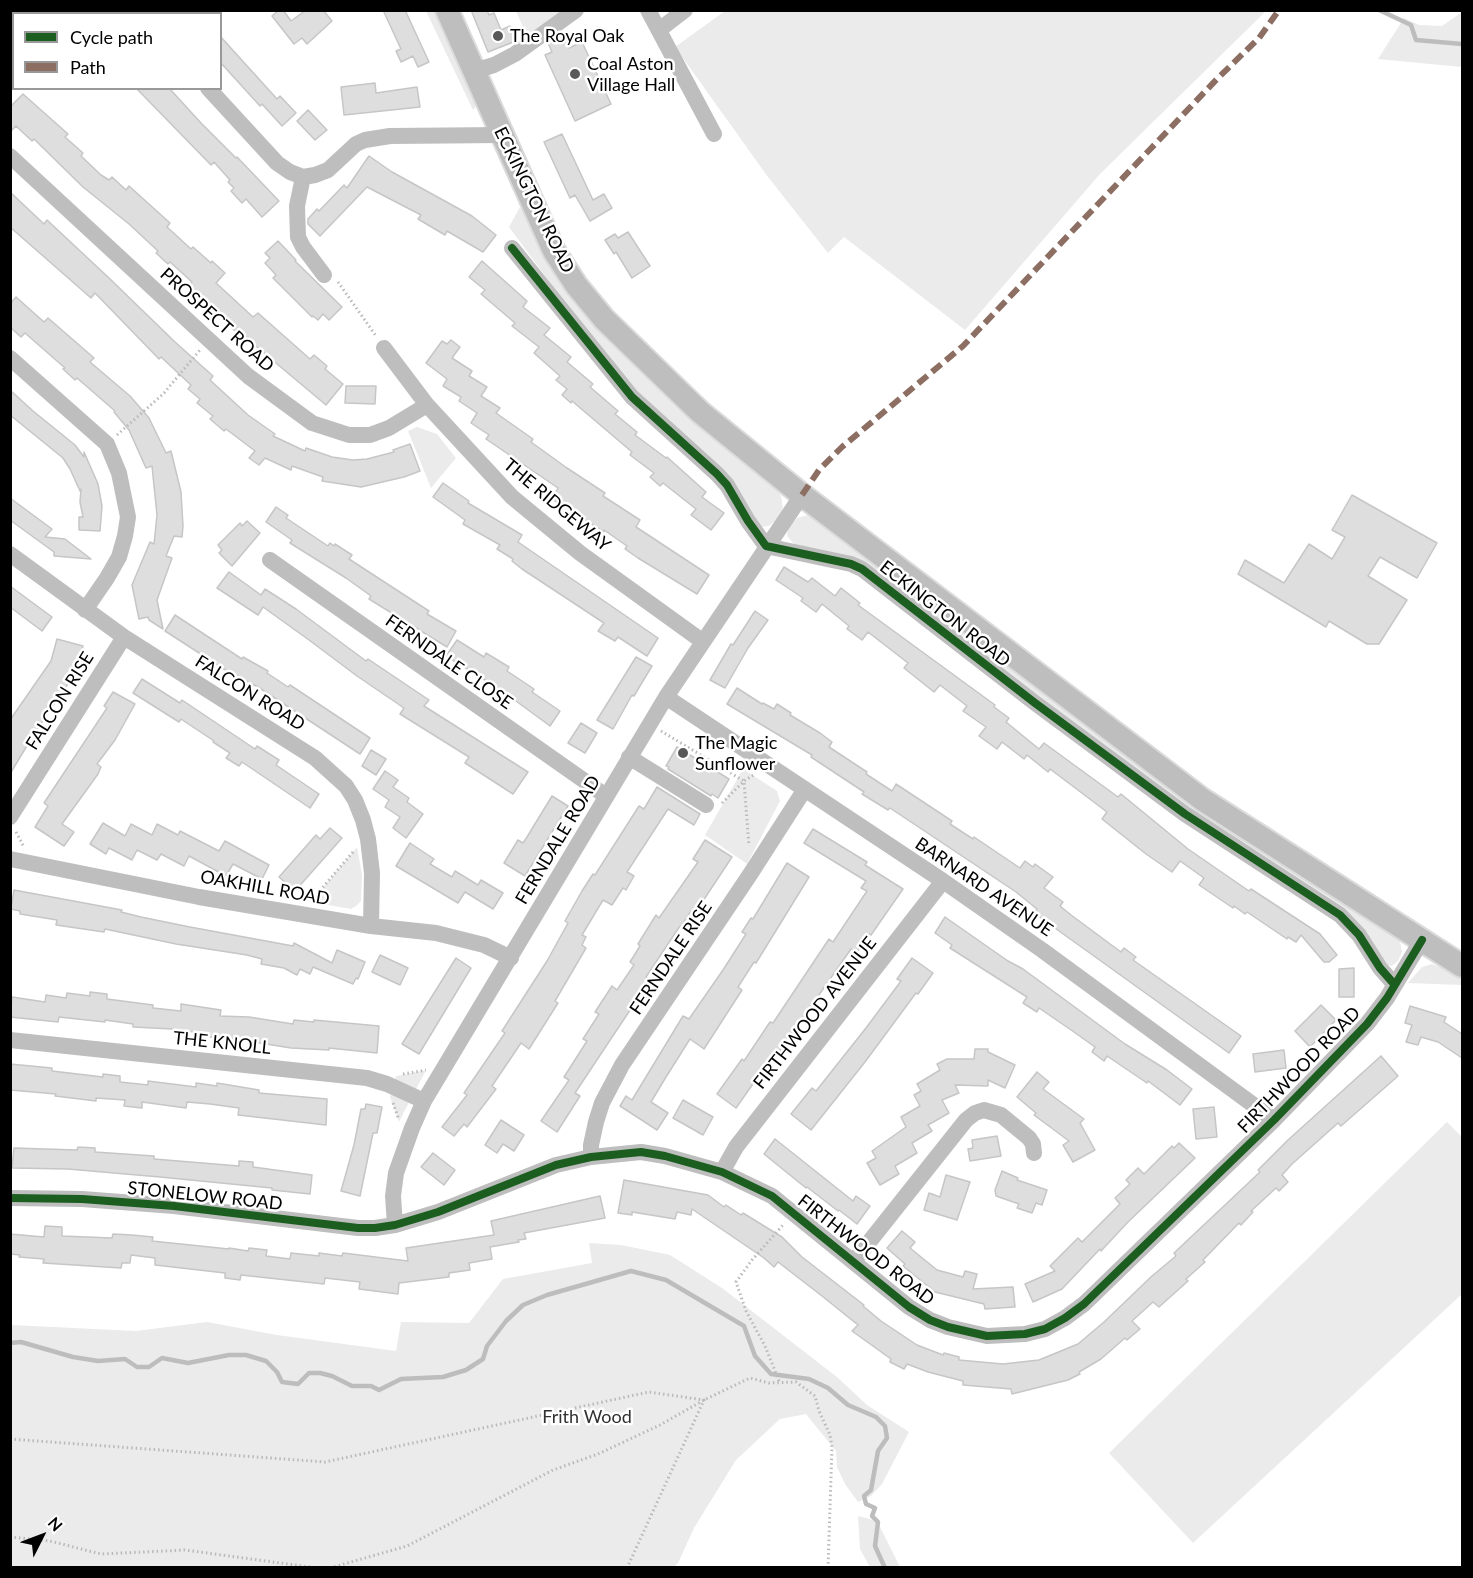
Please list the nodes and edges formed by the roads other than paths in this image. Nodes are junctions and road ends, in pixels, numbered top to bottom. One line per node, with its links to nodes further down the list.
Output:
1 (447, 10): 6 (main road, ECKINGTON ROAD)
2 (576, 10): 6 (street)
3 (648, 10): 5 (street)
4 (685, 10): 5 (street)
5 (659, 30): 8 (street)
6 (474, 71): 9 (main road, ECKINGTON ROAD)
7 (209, 90): 11 (street)
8 (714, 134)
9 (502, 135): 11 (street); 17 (main road, ECKINGTON ROAD)
10 (10, 156): 16 (street, PROSPECT ROAD)
11 (303, 177): 13 (street)
12 (512, 248): 18 (street, ECKINGTON ROAD)
13 (330, 277)
14 (384, 348): 16 (street, THE RIDGEWAY)
15 (10, 358): 21 (street)
16 (427, 405): 23 (street, THE RIDGEWAY)
17 (802, 495): 18 (street, FERNDALE ROAD); 33 (main road, ECKINGTON ROAD)
18 (766, 546): 23 (street, FERNDALE ROAD); 36 (street, ECKINGTON ROAD)
19 (10, 554): 21 (street, FALCON ROAD)
20 (270, 560): 27 (street, FERNDALE CLOSE)
21 (85, 610): 22 (street, FALCON ROAD)
22 (124, 637): 29 (street, FALCON RISE); 32 (street, FALCON ROAD)
23 (702, 641): 24 (street, FERNDALE ROAD)
24 (666, 697): 25 (street, FERNDALE ROAD); 26 (street, BARNARD AVENUE)
25 (629, 757): 27 (street, FERNDALE ROAD); 28 (street)
26 (804, 789): 31 (street, BARNARD AVENUE); 41 (street, FERNDALE RISE)
27 (606, 796): 34 (street, FERNDALE ROAD)
28 (706, 805)
29 (10, 817)
30 (10, 860): 32 (street, OAKHILL ROAD)
31 (943, 881): 39 (street, BARNARD AVENUE); 42 (street, FIRTHWOOD AVENUE)
32 (371, 926): 34 (street, OAKHILL ROAD)
33 (1422, 940): 35 (main road, ECKINGTON ROAD); 36 (street, FIRTHWOOD ROAD)
34 (511, 958): 38 (street, FERNDALE ROAD)
35 (1462, 966)
36 (1394, 984): 39 (street, FIRTHWOOD ROAD)
37 (10, 1040): 38 (street, THE KNOLL)
38 (424, 1101): 44 (street, FERNDALE ROAD)
39 (1274, 1119): 45 (street, FIRTHWOOD ROAD)
40 (1034, 1153): 45 (street)
41 (591, 1157): 42 (street, FIRTHWOOD ROAD); 44 (street, FIRTHWOOD ROAD)
42 (722, 1172): 45 (street, FIRTHWOOD ROAD)
43 (10, 1198): 44 (street, STONELOW ROAD)
44 (395, 1225)
45 (854, 1261)

